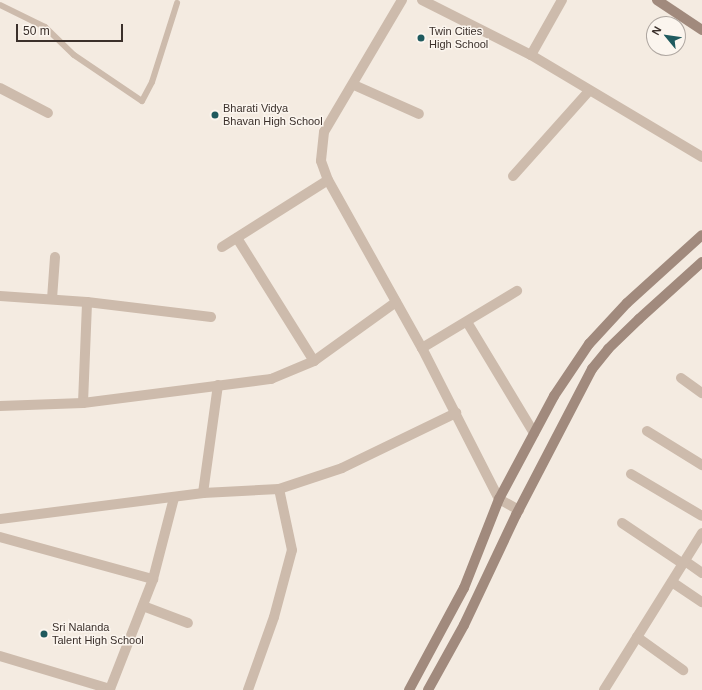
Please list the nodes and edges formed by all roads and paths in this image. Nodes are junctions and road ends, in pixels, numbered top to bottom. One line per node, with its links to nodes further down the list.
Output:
1 (402, 0): 9 (street)
2 (422, 0): 8 (street)
3 (562, 0): 8 (street)
4 (657, 0): 7 (street)
5 (177, 3): 6 (lane)
6 (0, 4)
7 (702, 30)
8 (531, 55): 11 (street)
9 (354, 85): 13 (street); 16 (street)
10 (0, 88): 12 (street)
11 (589, 91): 14 (street); 15 (street)
12 (48, 113)
13 (419, 114)
14 (702, 157)
15 (513, 176)
16 (328, 180): 18 (street); 26 (street)
17 (702, 235): 38 (street)
18 (237, 238): 19 (street); 30 (street)
19 (222, 247)
20 (56, 257): 24 (street)
21 (702, 262): 45 (street)
22 (517, 291): 28 (street)
23 (0, 296): 24 (street)
24 (52, 299): 25 (street)
25 (87, 302): 27 (street); 34 (street)
26 (396, 302): 29 (street); 30 (street)
27 (211, 317)
28 (467, 322): 29 (street); 38 (street)
29 (422, 348): 36 (street)
30 (314, 361): 32 (street)
31 (681, 378): 33 (street)
32 (218, 385): 34 (street); 42 (street)
33 (702, 392)
34 (83, 403): 35 (street)
35 (0, 406)
36 (456, 412): 41 (street); 44 (street)
37 (647, 431): 39 (street)
38 (534, 433): 44 (street)
39 (702, 465)
40 (632, 474): 46 (street)
41 (279, 489): 42 (street); 61 (street)
42 (203, 493): 43 (street)
43 (174, 498): 47 (street); 53 (street)
44 (500, 499): 45 (street); 62 (street)
45 (519, 510): 63 (street)
46 (702, 516)
47 (0, 519)
48 (622, 523): 51 (street)
49 (702, 533): 51 (street)
50 (0, 537): 53 (street)
51 (684, 563): 52 (street); 54 (street)
52 (702, 573)
53 (153, 579): 56 (street)
54 (672, 582): 55 (street); 58 (street)
55 (702, 602)
56 (143, 606): 57 (street); 59 (street)
57 (188, 623)
58 (637, 637): 60 (street); 64 (street)
59 (0, 656)
60 (683, 670)
61 (248, 690)
62 (409, 690)
63 (428, 690)
64 (604, 690)

